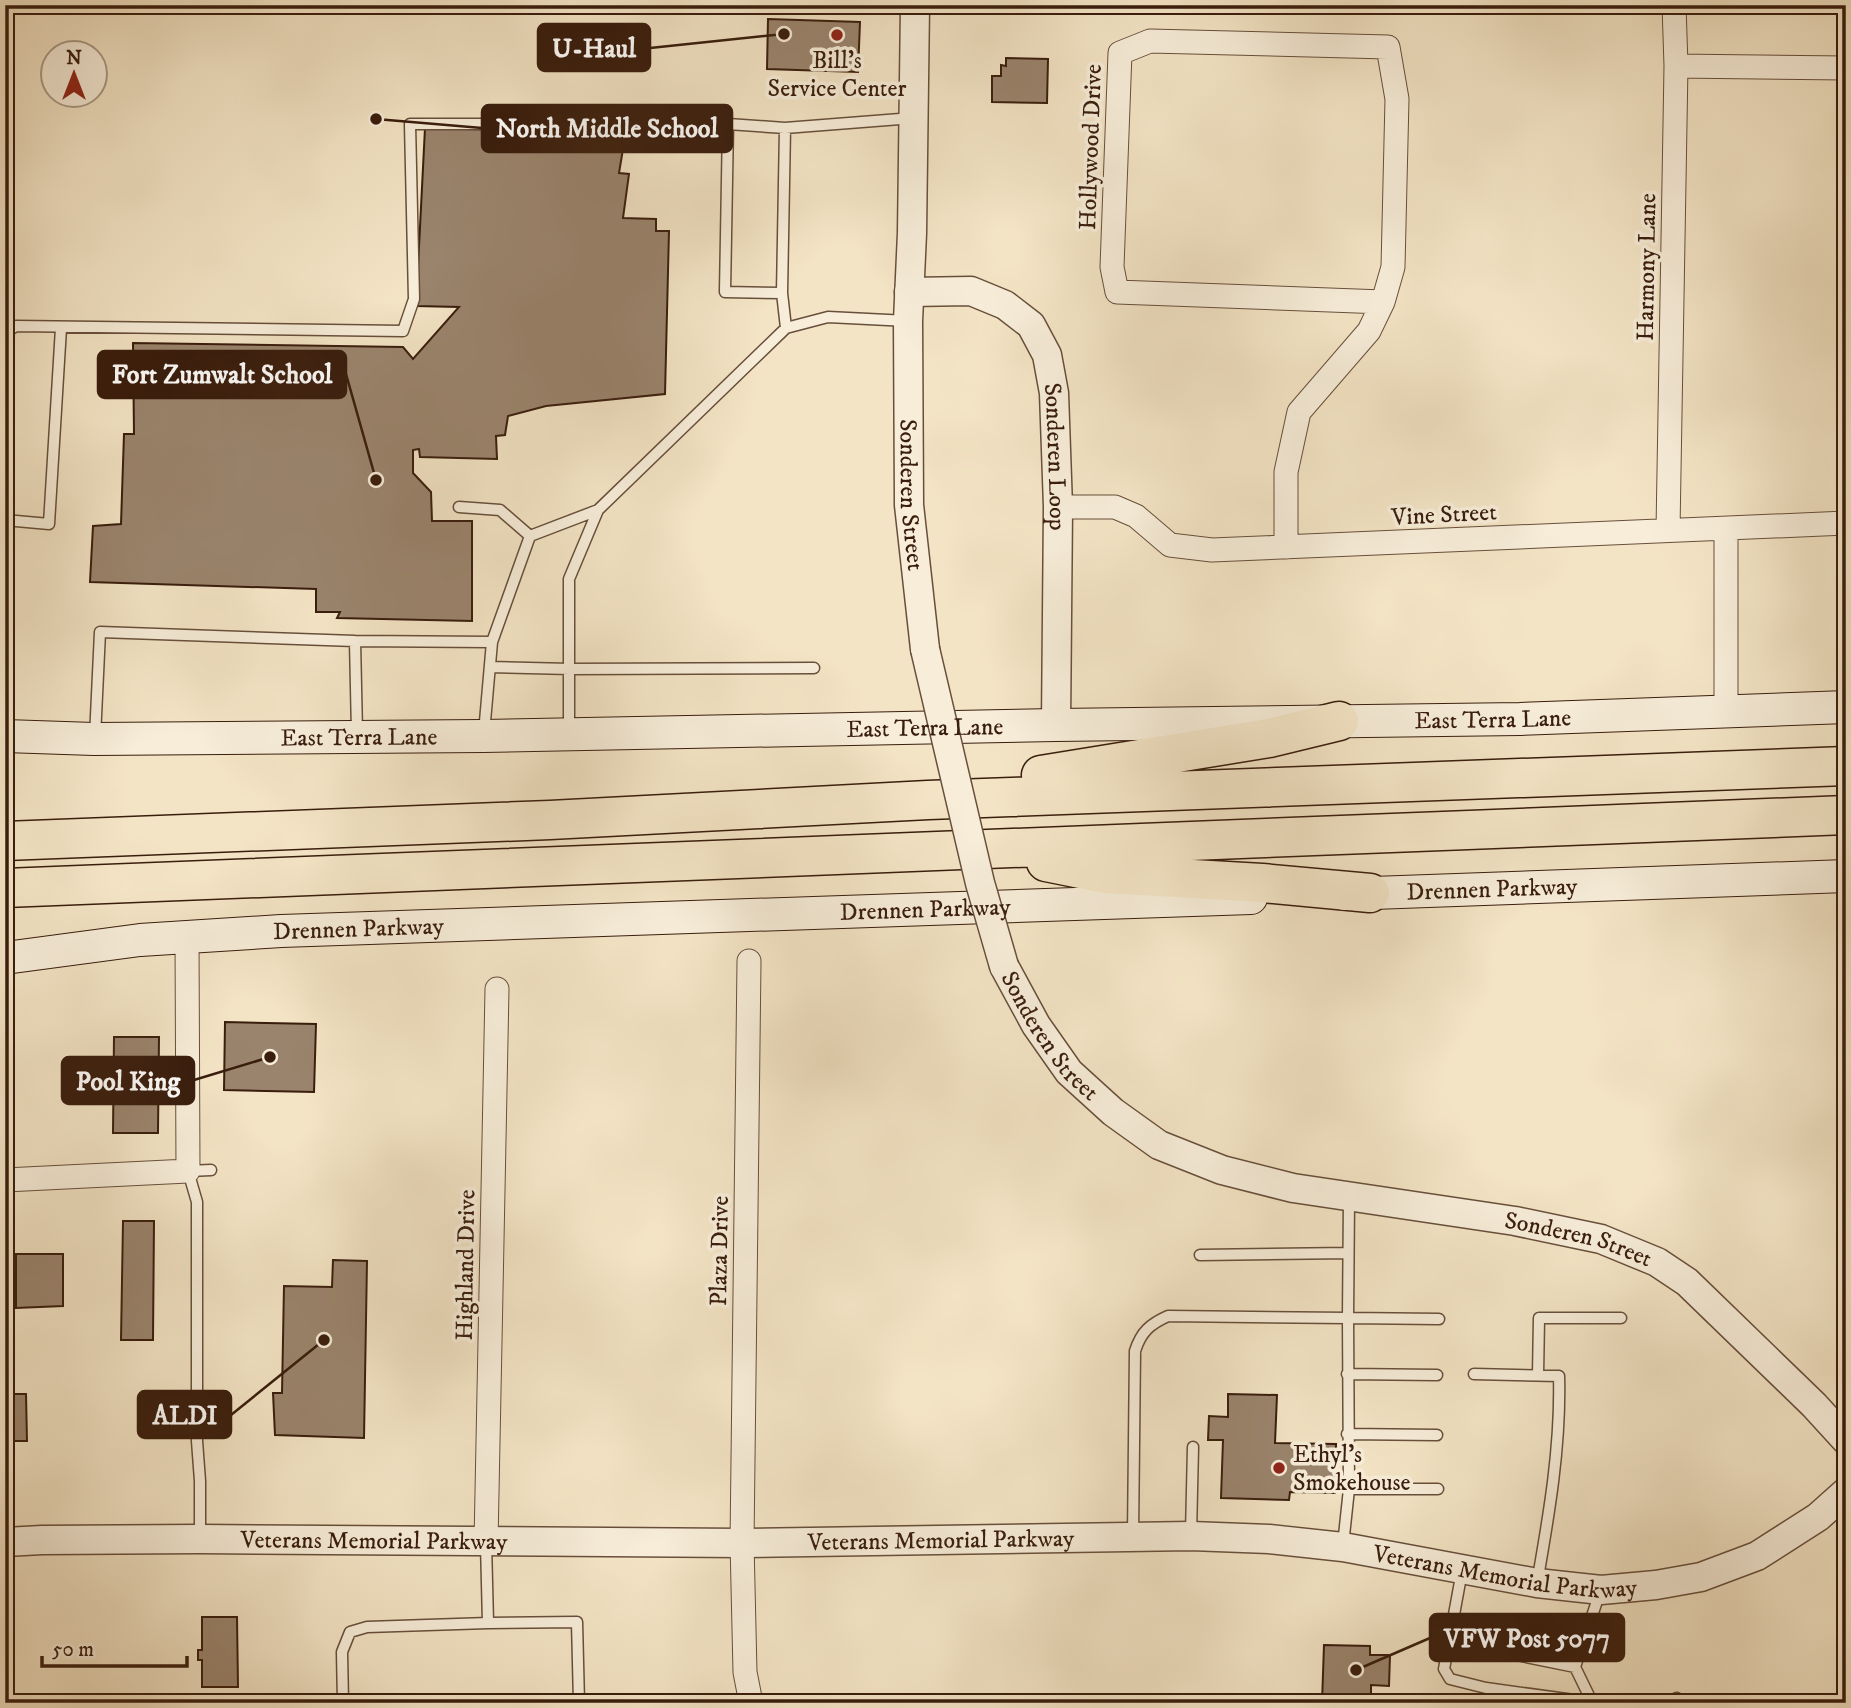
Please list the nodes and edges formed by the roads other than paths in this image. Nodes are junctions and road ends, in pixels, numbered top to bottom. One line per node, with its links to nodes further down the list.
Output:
1 (915, 5): 5 (street, Sonderen Street)
2 (1674, 5): 3 (street, Harmony Lane)
3 (1676, 66): 4 (street); 21 (street, Harmony Lane)
4 (1846, 68)
5 (913, 118): 7 (lane); 8 (street, Sonderen Street)
6 (728, 124): 7 (lane); 9 (lane); 12 (lane)
7 (785, 128): 9 (lane)
8 (908, 292): 11 (street, Sonderen Street); 16 (street, Sonderen Loop)
9 (782, 293): 13 (lane)
10 (1383, 302): 10 (street, Hollywood Drive); 23 (street, Hollywood Drive)
11 (908, 321): 13 (lane); 52 (street, Sonderen Street, bridge)
12 (61, 328): 14 (lane); 18 (lane)
13 (786, 328): 17 (lane)
14 (5, 372)
15 (459, 507): 22 (lane)
16 (1058, 508): 23 (street, Vine Street); 32 (street, Sonderen Loop)
17 (598, 510): 22 (lane); 28 (lane)
18 (5, 520)
19 (1846, 523): 20 (street, Vine Street)
20 (1726, 529): 21 (street, Vine Street); 30 (street)
21 (1668, 530): 23 (street, Vine Street)
22 (530, 536): 25 (lane)
23 (1286, 547)
24 (355, 641): 25 (lane); 35 (lane); 37 (lane)
25 (492, 642): 26 (lane)
26 (490, 667): 28 (lane); 36 (lane)
27 (814, 668): 28 (lane)
28 (570, 669): 33 (lane)
29 (1846, 707): 30 (main road, East Terra Lane)
30 (1726, 712): 31 (main road, East Terra Lane)
31 (1339, 721): 32 (main road, East Terra Lane); 39 (highway)
32 (1056, 725): 33 (main road, East Terra Lane)
33 (569, 735): 36 (main road, East Terra Lane)
34 (5, 736): 37 (main road, East Terra Lane)
35 (357, 737): 36 (main road, East Terra Lane); 37 (main road, East Terra Lane)
36 (483, 737)
37 (94, 739)
38 (1846, 766): 39 (highway)
39 (928, 800): 41 (highway)
40 (1846, 815): 42 (highway)
41 (5, 841)
42 (986, 850): 44 (highway); 45 (highway)
43 (1846, 876): 45 (main road, Drennen Parkway)
44 (5, 888)
45 (1370, 893): 46 (main road, Drennen Parkway)
46 (187, 937): 47 (main road, Drennen Parkway); 50 (street)
47 (5, 958)
48 (749, 961): 74 (street, Plaza Drive)
49 (497, 989): 73 (street, Highland Drive)
50 (199, 1171): 51 (street); 71 (lane)
51 (5, 1180)
52 (1349, 1196): 53 (lane); 64 (street, Sonderen Street)
53 (1348, 1253): 54 (lane); 55 (lane)
54 (1200, 1255)
55 (1348, 1318): 57 (lane); 58 (lane); 70 (lane)
56 (1621, 1318): 61 (lane)
57 (1439, 1320)
58 (1347, 1374): 60 (lane); 62 (lane)
59 (1474, 1374): 61 (lane)
60 (1437, 1375)
61 (1538, 1375): 77 (lane)
62 (1347, 1434): 63 (lane); 66 (lane)
63 (1437, 1435)
64 (1846, 1440)
65 (1193, 1447): 69 (lane)
66 (1349, 1489): 67 (lane); 75 (lane)
67 (1437, 1489)
68 (1846, 1492): 78 (street, Veterans Memorial Parkway)
69 (1191, 1536): 70 (street, Veterans Memorial Parkway); 75 (street, Veterans Memorial Parkway)
70 (1133, 1537): 74 (street, Veterans Memorial Parkway)
71 (200, 1539): 72 (street, Veterans Memorial Parkway); 73 (street, Veterans Memorial Parkway)
72 (5, 1542)
73 (486, 1543): 74 (street, Veterans Memorial Parkway); 79 (lane)
74 (742, 1543): 86 (street, Plaza Drive)
75 (1343, 1546): 76 (street, Veterans Memorial Parkway)
76 (1462, 1568): 77 (street, Veterans Memorial Parkway); 80 (lane)
77 (1537, 1583): 78 (street, Veterans Memorial Parkway)
78 (1601, 1590): 81 (lane)
79 (488, 1623): 84 (lane); 85 (lane)
80 (1448, 1641): 81 (lane); 83 (lane)
81 (1575, 1667): 83 (lane)
82 (1677, 1698): 87 (lane)
83 (1594, 1702)
84 (343, 1703)
85 (579, 1703)
86 (751, 1703)
87 (1666, 1703)

